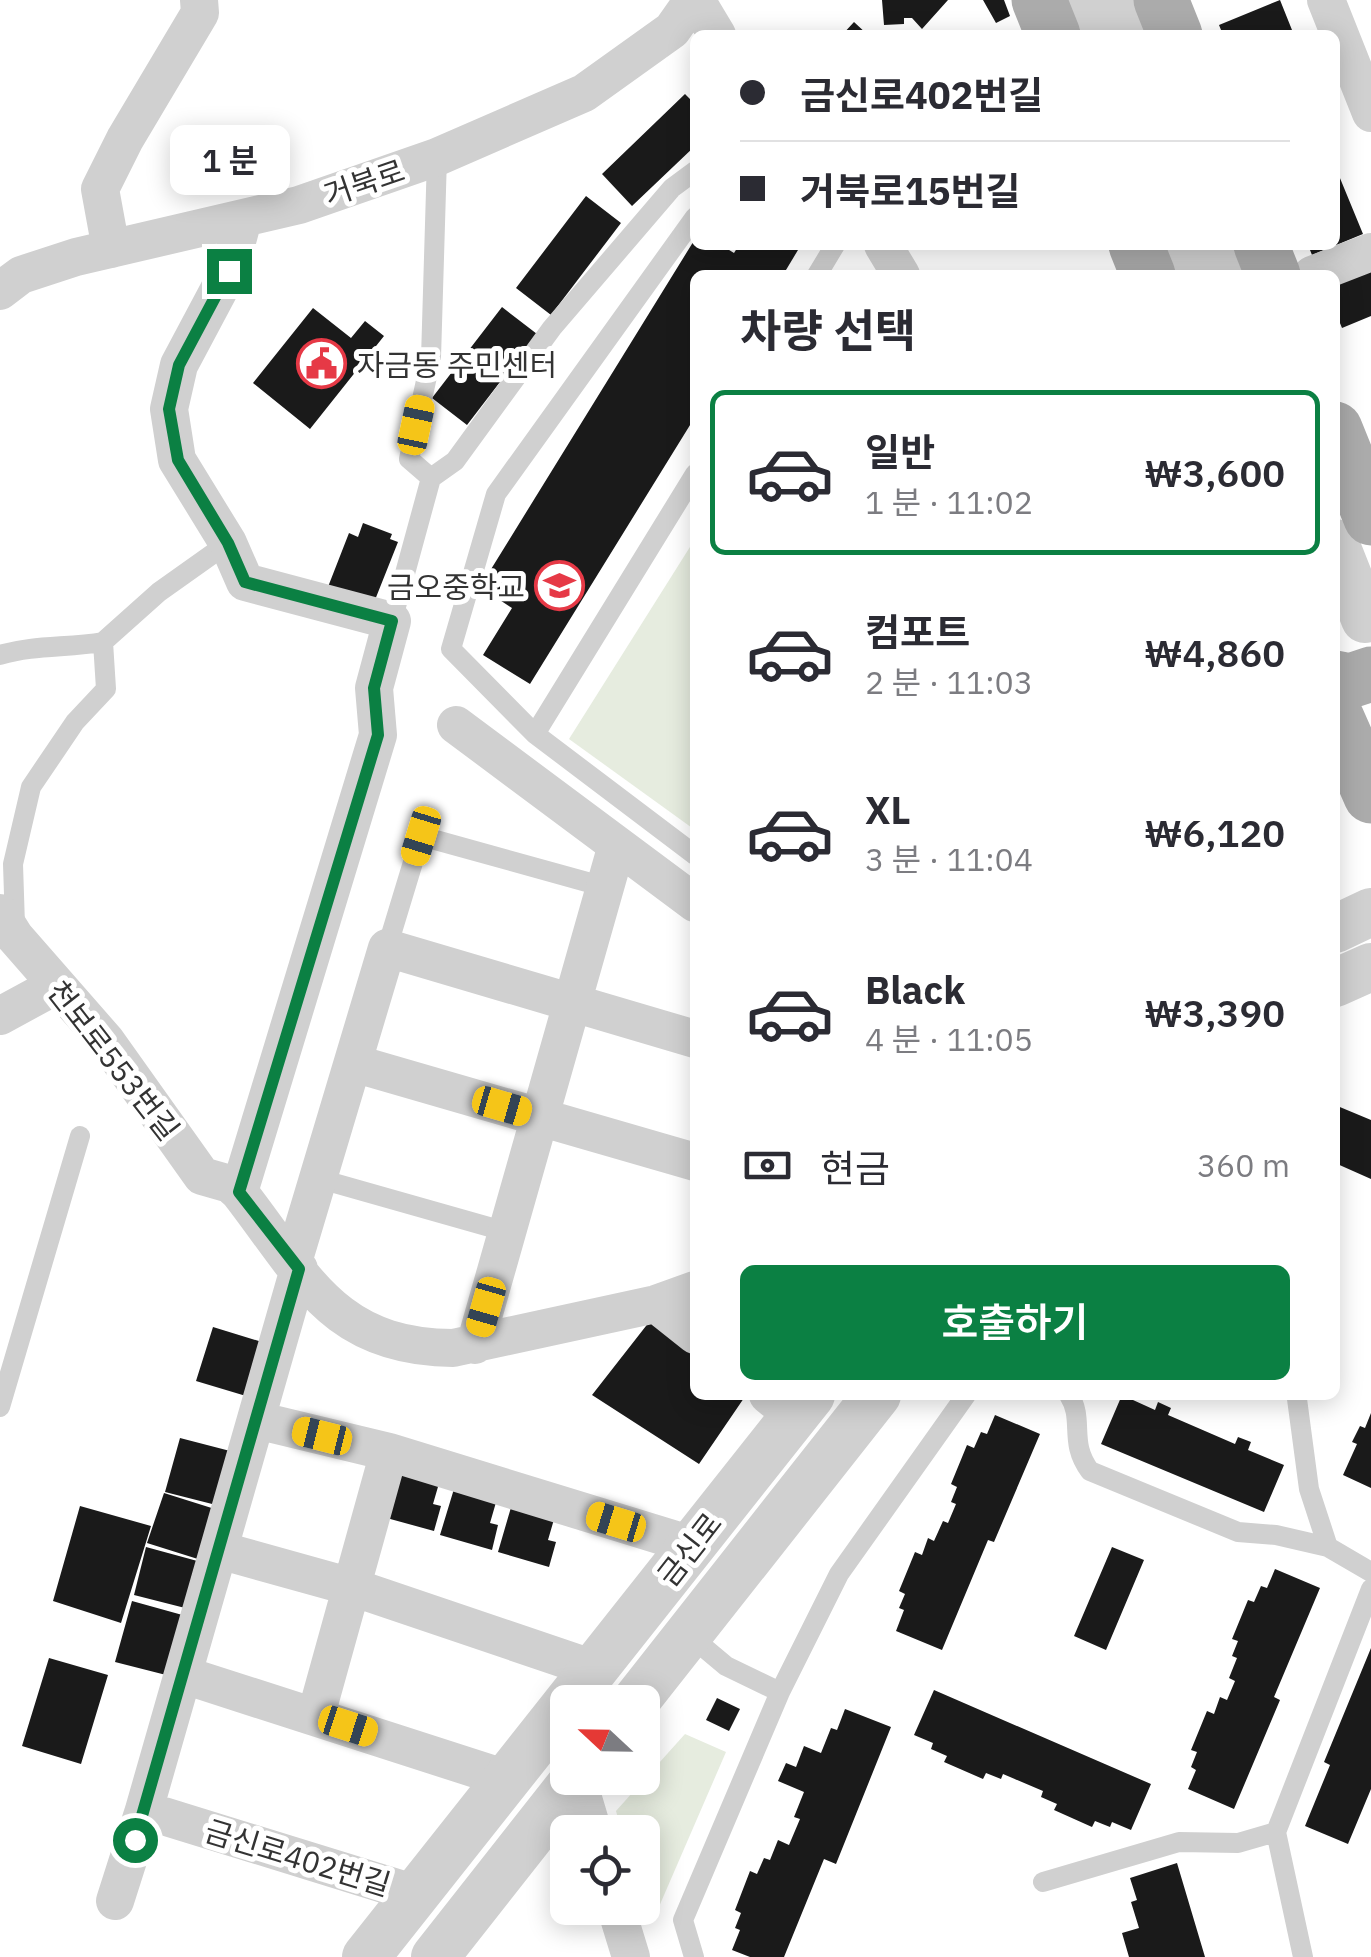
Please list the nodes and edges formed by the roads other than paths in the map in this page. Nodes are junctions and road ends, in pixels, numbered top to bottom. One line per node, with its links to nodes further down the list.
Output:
1 (199, 0): 20 (street)
2 (694, 0): 8 (street); 16 (street, 거북로)
3 (1038, 0): 9 (main road)
4 (1074, 0): 10 (street)
5 (1119, 0): 11 (street)
6 (1161, 0): 12 (main road)
7 (1326, 0): 13 (street)
8 (714, 30)
9 (1050, 30)
10 (1086, 30)
11 (1131, 30)
12 (1173, 30)
13 (1338, 30)
14 (1340, 35): 15 (street)
15 (1371, 113)
16 (437, 157): 18 (street, 거북로); 25 (lane)
17 (690, 174): 25 (lane)
18 (243, 219): 20 (street, 거북로); 28 (street)
19 (690, 224): 38 (lane)
20 (111, 250): 23 (street, 거북로)
21 (1371, 252): 22 (street)
22 (1325, 270)
23 (0, 292)
24 (1340, 441): 27 (main road)
25 (431, 478): 31 (lane)
26 (690, 482): 38 (lane)
27 (1371, 518)
28 (228, 543): 31 (street); 32 (lane)
29 (1340, 556): 30 (street)
30 (1365, 619)
31 (392, 621): 59 (street)
32 (103, 642): 33 (lane); 46 (lane)
33 (0, 656)
34 (1371, 674): 35 (main road)
35 (1340, 679)
36 (456, 725): 40 (street)
37 (1340, 725): 39 (main road)
38 (535, 734): 41 (lane)
39 (1371, 796)
40 (617, 845): 42 (street); 43 (street)
41 (690, 851)
42 (604, 887): 47 (lane); 51 (street)
43 (690, 899)
44 (1371, 912): 45 (street)
45 (1340, 926)
46 (9, 938): 50 (street, 천보로553번길)
47 (387, 948): 51 (street); 54 (street)
48 (1371, 967): 49 (street)
49 (1340, 981)
50 (57, 985): 52 (street); 59 (street, 천보로553번길)
51 (572, 1002): 53 (street); 55 (street)
52 (0, 1016)
53 (690, 1037)
54 (353, 1063): 55 (street); 58 (street)
55 (539, 1117): 57 (street); 60 (street)
56 (80, 1136): 71 (lane)
57 (690, 1161)
58 (320, 1178): 60 (lane); 61 (street)
59 (239, 1192): 61 (street)
60 (507, 1232): 65 (street)
61 (296, 1266): 65 (street); 72 (street)
62 (690, 1292): 63 (street)
63 (656, 1304): 64 (street); 65 (street)
64 (690, 1331)
65 (475, 1344)
66 (873, 1400): 80 (street, 금신로)
67 (962, 1400): 84 (lane)
68 (1071, 1400): 75 (lane)
69 (1297, 1400): 75 (lane)
70 (791, 1402): 74 (street, 금신로)
71 (0, 1406)
72 (256, 1420): 73 (street); 76 (street)
73 (389, 1452): 74 (street); 78 (street)
74 (692, 1545): 81 (street, 금신로)
75 (1328, 1546): 77 (lane)
76 (219, 1550): 78 (street); 82 (street)
77 (1371, 1572)
78 (352, 1587): 81 (street); 85 (street)
79 (1371, 1588): 89 (lane)
80 (689, 1635): 83 (street, 금신로); 84 (lane)
81 (594, 1669): 86 (street, 금신로)
82 (184, 1675): 85 (street); 88 (street)
83 (648, 1685)
84 (780, 1692): 97 (lane)
85 (316, 1715): 86 (street)
86 (507, 1779): 91 (street, 금신로)
87 (563, 1795): 95 (street)
88 (144, 1810): 91 (street, 금신로402번길); 92 (street)
89 (1276, 1832): 90 (lane); 98 (lane)
90 (1043, 1882)
91 (416, 1894): 94 (street, 금신로)
92 (115, 1901)
93 (621, 1925): 96 (street)
94 (366, 1957)
95 (435, 1957)
96 (631, 1957)
97 (694, 1957)
98 (1303, 1957)

